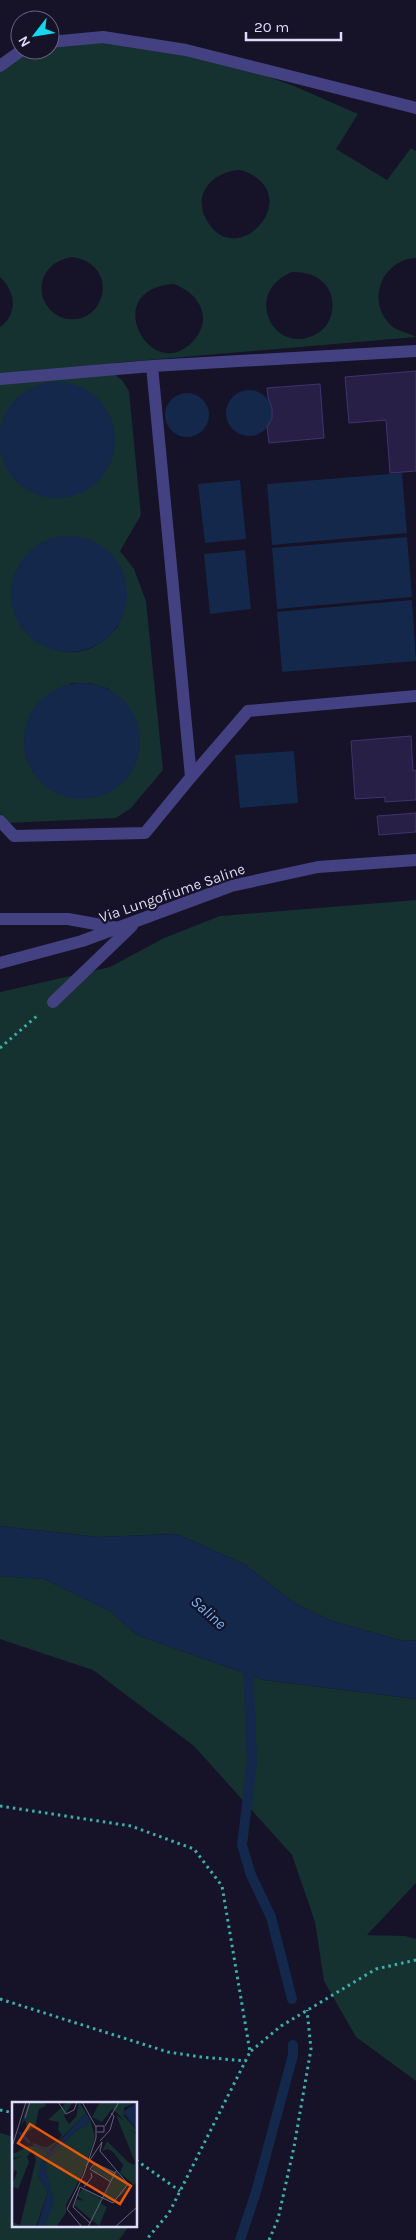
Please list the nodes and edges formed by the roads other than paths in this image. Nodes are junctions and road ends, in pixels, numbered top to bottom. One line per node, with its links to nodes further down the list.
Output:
1 (60, 41): 2 (street)
2 (416, 108)
3 (416, 350): 4 (street)
4 (152, 366): 5 (street); 7 (street)
5 (0, 379)
6 (416, 696): 7 (street)
7 (191, 777): 8 (street)
8 (0, 821)
9 (416, 860): 11 (street, Via Lungofiume Saline)
10 (0, 919): 12 (street)
11 (138, 920): 12 (street, Via Lungofiume Saline); 14 (street)
12 (118, 928): 13 (street, Via Lungofiume Saline)
13 (0, 963)
14 (53, 1002)

